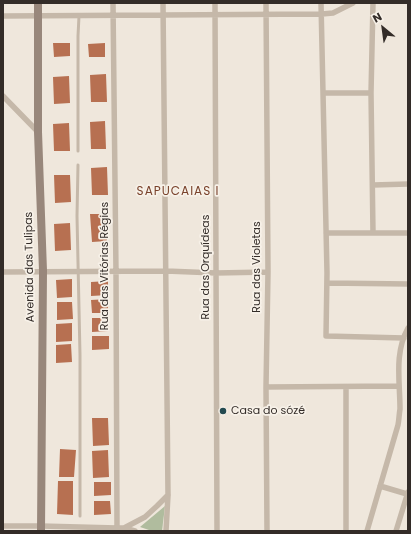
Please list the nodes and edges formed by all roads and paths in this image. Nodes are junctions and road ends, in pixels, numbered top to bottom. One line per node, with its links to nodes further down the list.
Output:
1 (38, 3): 13 (street, Avenida das Tulipas)
2 (113, 3): 15 (street, Rua das Vitórias Régias)
3 (163, 3): 16 (street)
4 (215, 3): 10 (street, Rua das Orquídeas)
5 (266, 3): 11 (street, Rua das Violetas)
6 (321, 3): 9 (street)
7 (353, 3): 9 (street)
8 (373, 3): 18 (street)
9 (322, 14): 11 (street); 17 (street)
10 (215, 15): 11 (street); 16 (street); 34 (street, Rua das Orquídeas)
11 (266, 15): 33 (street, Rua das Violetas)
12 (3, 16): 13 (street)
13 (38, 16): 14 (street); 20 (street, Avenida das Tulipas)
14 (79, 16): 15 (street); 21 (lane)
15 (113, 16): 16 (street); 32 (street, Rua das Vitórias Régias)
16 (163, 16): 29 (street)
17 (323, 93): 18 (street); 25 (street)
18 (371, 93): 24 (street)
19 (4, 100): 20 (street)
20 (38, 132): 28 (street, Avenida das Tulipas)
21 (78, 151)
22 (78, 165): 31 (lane)
23 (408, 184): 24 (street)
24 (373, 185): 26 (street)
25 (326, 233): 26 (street); 35 (street)
26 (373, 233): 27 (street)
27 (408, 233)
28 (43, 271): 30 (street); 31 (street); 47 (street, Avenida das Tulipas)
29 (166, 271): 32 (street); 34 (street); 44 (street)
30 (3, 272)
31 (79, 272): 32 (street); 45 (lane)
32 (116, 272): 48 (street, Rua das Vitórias Régias)
33 (268, 272): 34 (street); 41 (street, Rua das Violetas)
34 (216, 273): 52 (street, Rua das Orquídeas)
35 (327, 283): 36 (street); 38 (street)
36 (408, 284)
37 (408, 328): 38 (street)
38 (404, 338): 40 (street)
39 (346, 386): 40 (street); 41 (street); 54 (street)
40 (399, 386): 42 (street)
41 (266, 387): 53 (street, Rua das Violetas)
42 (380, 486): 43 (street); 55 (street)
43 (408, 493): 56 (street)
44 (168, 494): 49 (street); 51 (street)
45 (80, 516)
46 (3, 526): 47 (street)
47 (41, 528): 48 (street)
48 (117, 528): 49 (street)
49 (124, 528): 50 (street)
50 (135, 531)
51 (166, 531)
52 (217, 531)
53 (267, 531)
54 (346, 531)
55 (367, 531)
56 (396, 531)

